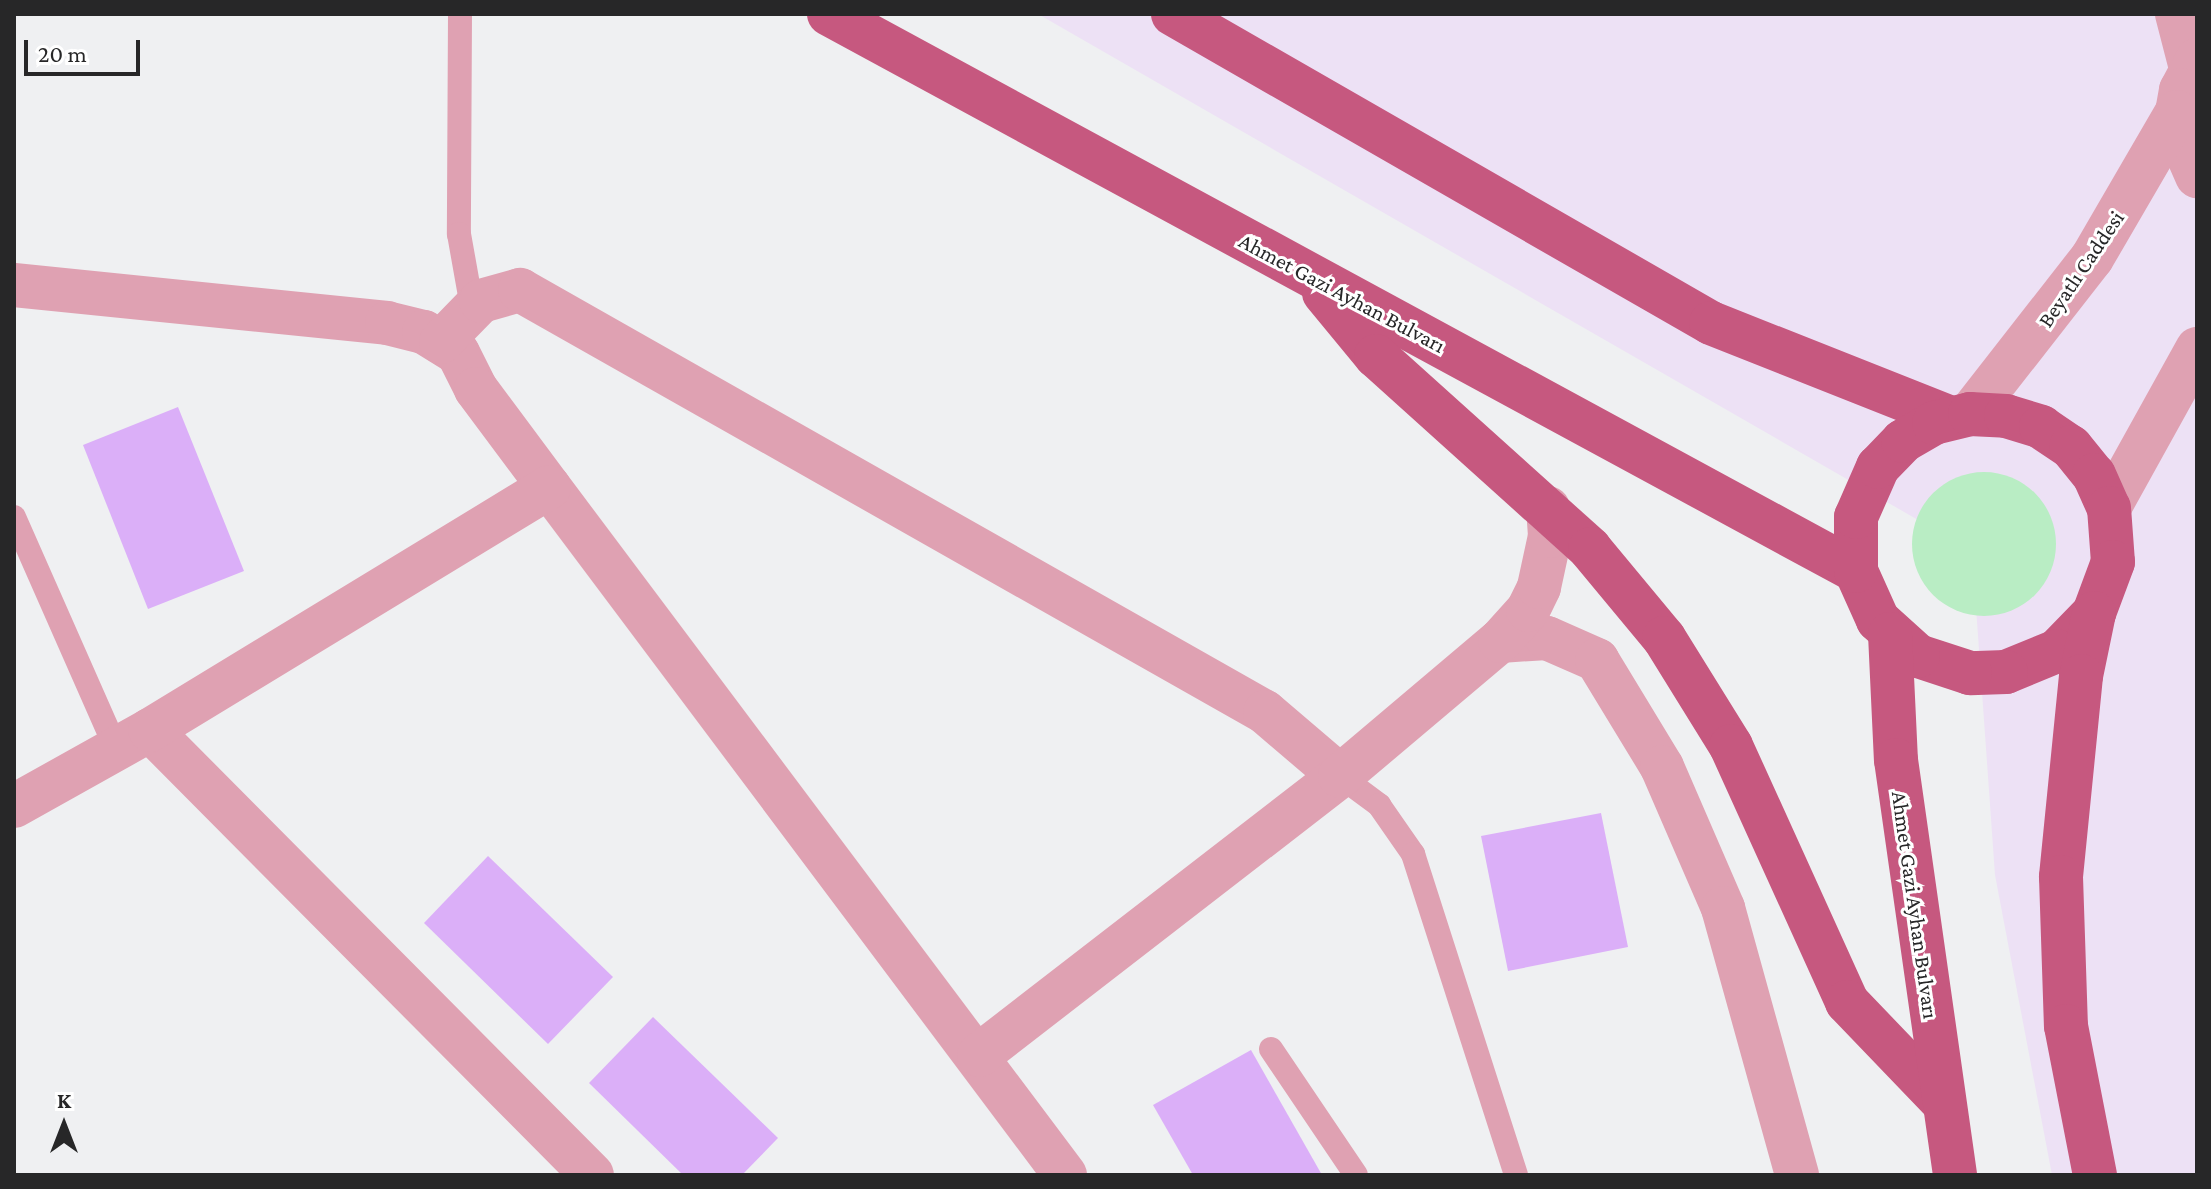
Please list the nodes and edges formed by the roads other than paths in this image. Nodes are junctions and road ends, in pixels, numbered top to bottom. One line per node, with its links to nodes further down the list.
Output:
1 (460, 14): 10 (lane)
2 (829, 14): 8 (main road, Ahmet Gazi Ayhan Bulvarı)
3 (1173, 14): 13 (main road)
4 (2177, 14): 5 (street)
5 (2194, 64): 6 (street, Beyatlı Caddesi)
6 (2177, 112): 7 (street); 13 (street, Beyatlı Caddesi)
7 (2197, 176)
8 (1309, 276): 15 (main road); 18 (main road, Ahmet Gazi Ayhan Bulvarı)
9 (14, 285): 11 (street)
10 (472, 307): 11 (street); 23 (street)
11 (441, 342): 14 (street)
12 (2197, 349): 16 (street)
13 (1960, 416): 16 (main road); 18 (main road)
14 (549, 487): 22 (street); 26 (street)
15 (1548, 508): 21 (street); 27 (main road)
16 (2109, 508): 19 (main road)
17 (14, 517): 22 (lane)
18 (1856, 571): 20 (main road)
19 (2094, 613): 20 (main road); 34 (main road)
20 (1890, 634): 27 (main road, Ahmet Gazi Ayhan Bulvarı)
21 (1500, 641): 23 (street); 32 (street)
22 (133, 740): 24 (street); 28 (street)
23 (1340, 776): 26 (street); 31 (lane)
24 (14, 806)
25 (1271, 1049): 30 (lane)
26 (979, 1055): 29 (street)
27 (1942, 1101): 33 (main road, Ahmet Gazi Ayhan Bulvarı)
28 (592, 1175)
29 (1065, 1175)
30 (1356, 1175)
31 (1516, 1175)
32 (1797, 1175)
33 (1955, 1175)
34 (2095, 1175)

